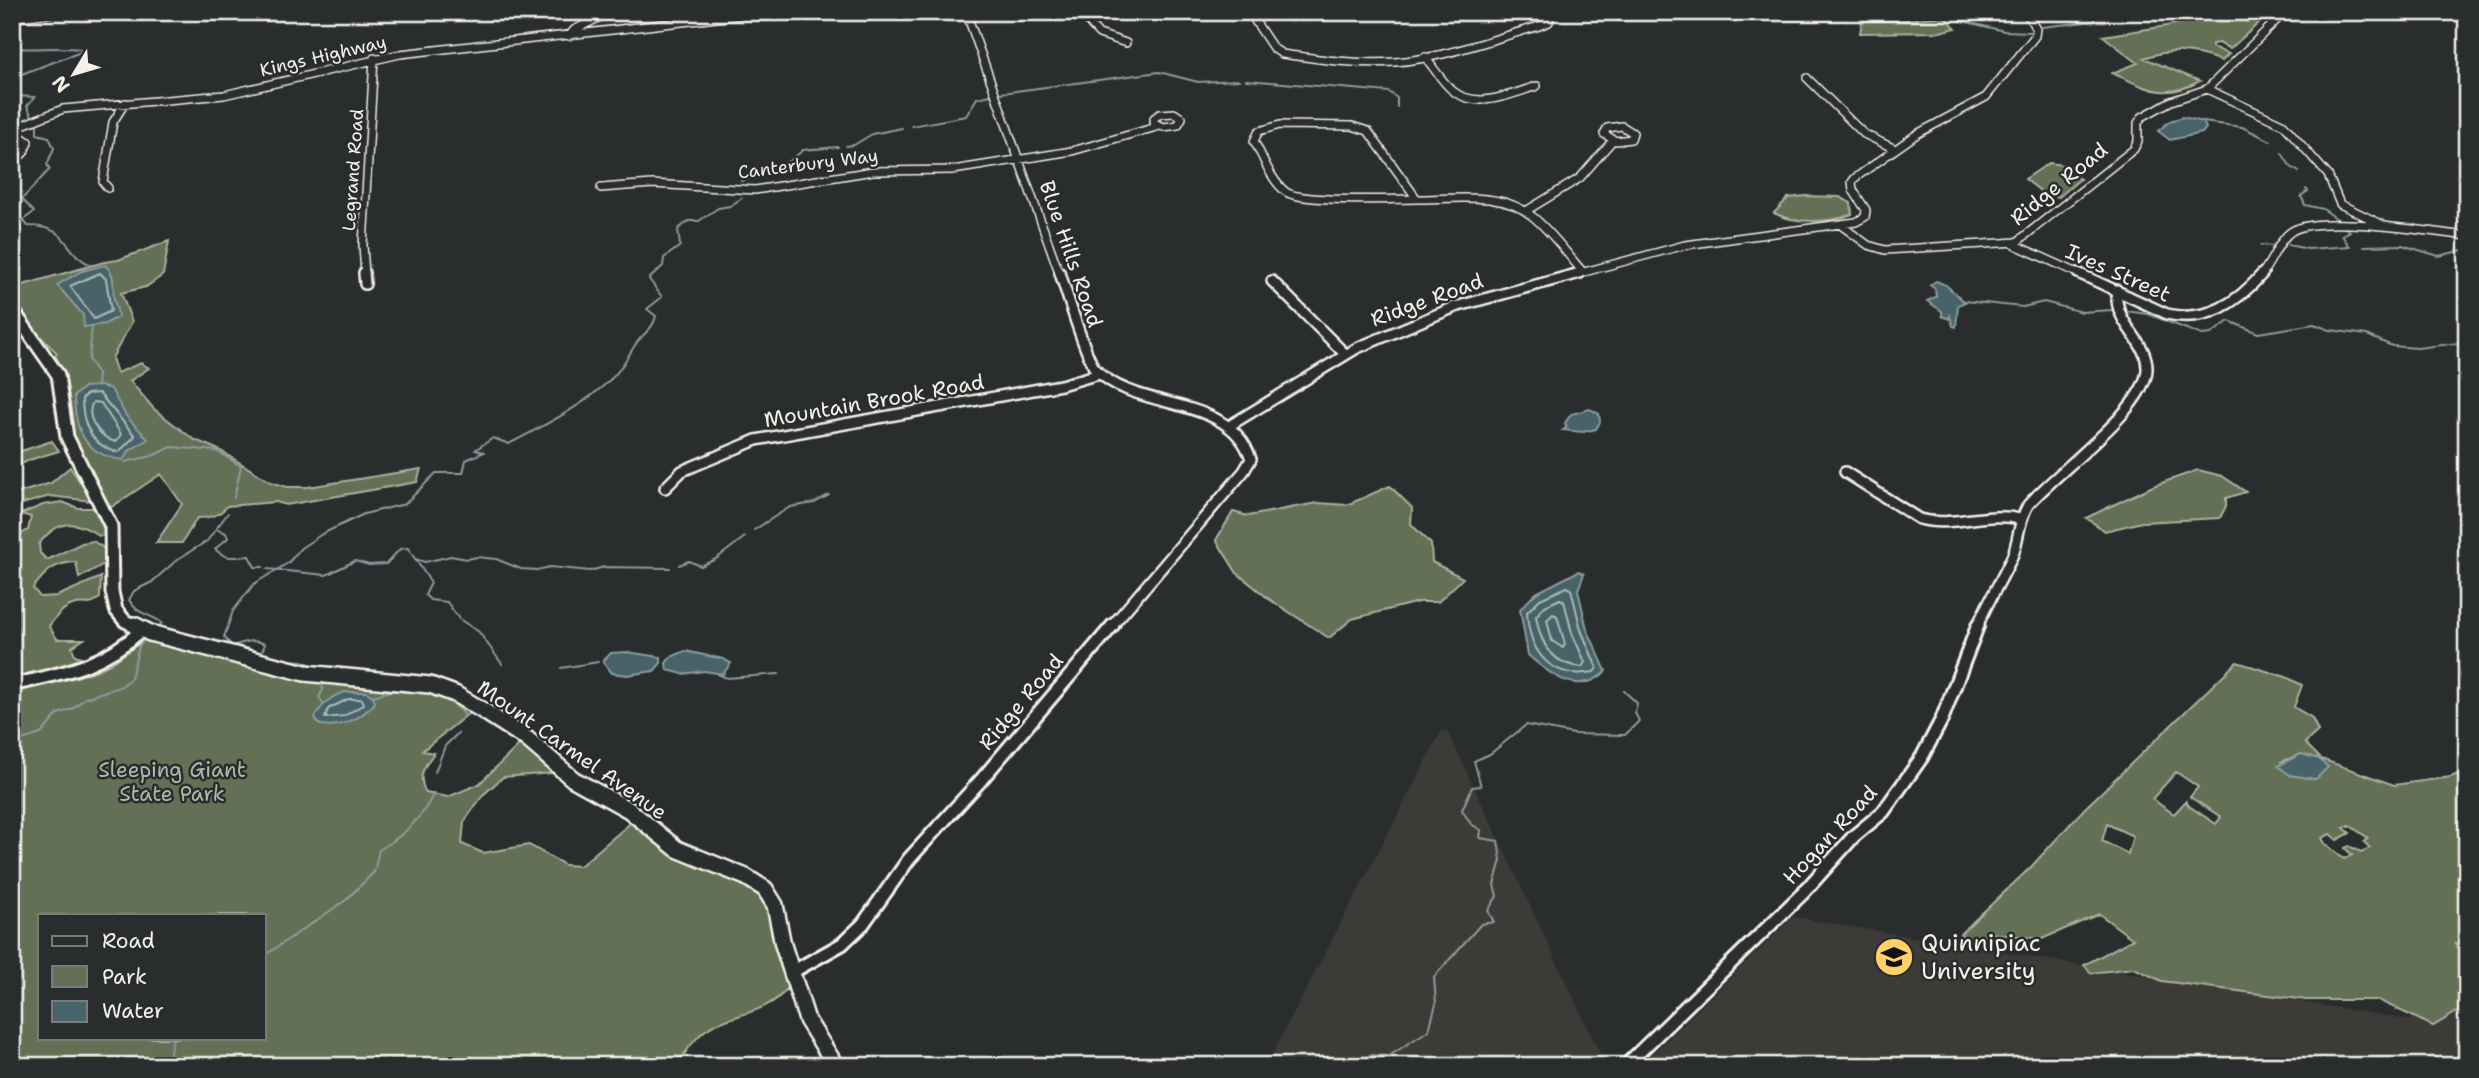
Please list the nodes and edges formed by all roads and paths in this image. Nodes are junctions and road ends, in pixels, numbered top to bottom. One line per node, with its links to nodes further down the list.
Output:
1 (52, 12): 10 (main road)
2 (610, 12): 11 (street)
3 (770, 12): 11 (street, Kings Highway)
4 (966, 12): 23 (street, Blue Hills Road)
5 (1091, 12): 12 (street)
6 (1257, 12): 13 (street)
7 (1550, 12): 13 (street)
8 (2026, 12): 22 (street)
9 (2285, 12): 17 (street, Ridge Road)
10 (12, 17)
11 (569, 36): 14 (street, Kings Highway)
12 (1126, 43)
13 (1425, 57): 16 (street)
14 (374, 58): 18 (street, Kings Highway); 35 (street, Legrand Road)
15 (1807, 78): 22 (street)
16 (1537, 86)
17 (2207, 89): 30 (street); 32 (street, Ridge Road)
18 (125, 103): 20 (street, Kings Highway); 25 (street)
19 (1160, 127): 23 (street, Canterbury Way)
20 (12, 130): 24 (main road)
21 (1613, 140): 28 (street)
22 (1895, 149): 29 (street)
23 (1019, 159): 26 (street, Canterbury Way); 39 (street, Blue Hills Road)
24 (12, 162)
25 (108, 188)
26 (601, 188)
27 (1417, 199): 27 (street); 28 (street)
28 (1526, 211): 33 (street)
29 (1842, 226): 32 (street, Ridge Road); 33 (street, Ridge Road)
30 (2390, 229): 31 (street, Ives Street); 36 (street, Ives Street)
31 (2467, 236)
32 (2013, 244): 36 (street, Ives Street)
33 (1583, 272): 38 (street, Ridge Road)
34 (1272, 281): 38 (street)
35 (365, 284)
36 (2117, 290): 43 (street, Hogan Road)
37 (12, 309): 44 (main road, Mount Carmel Avenue)
38 (1345, 354): 40 (street, Ridge Road)
39 (1098, 374): 40 (street); 42 (street, Mountain Brook Road)
40 (1229, 426): 46 (street, Ridge Road)
41 (1845, 472): 43 (street)
42 (665, 488)
43 (2020, 519): 48 (street, Hogan Road)
44 (142, 630): 45 (street); 46 (main road, Mount Carmel Avenue)
45 (12, 685)
46 (792, 972): 47 (main road, Mount Carmel Avenue)
47 (836, 1066)
48 (1625, 1066)

